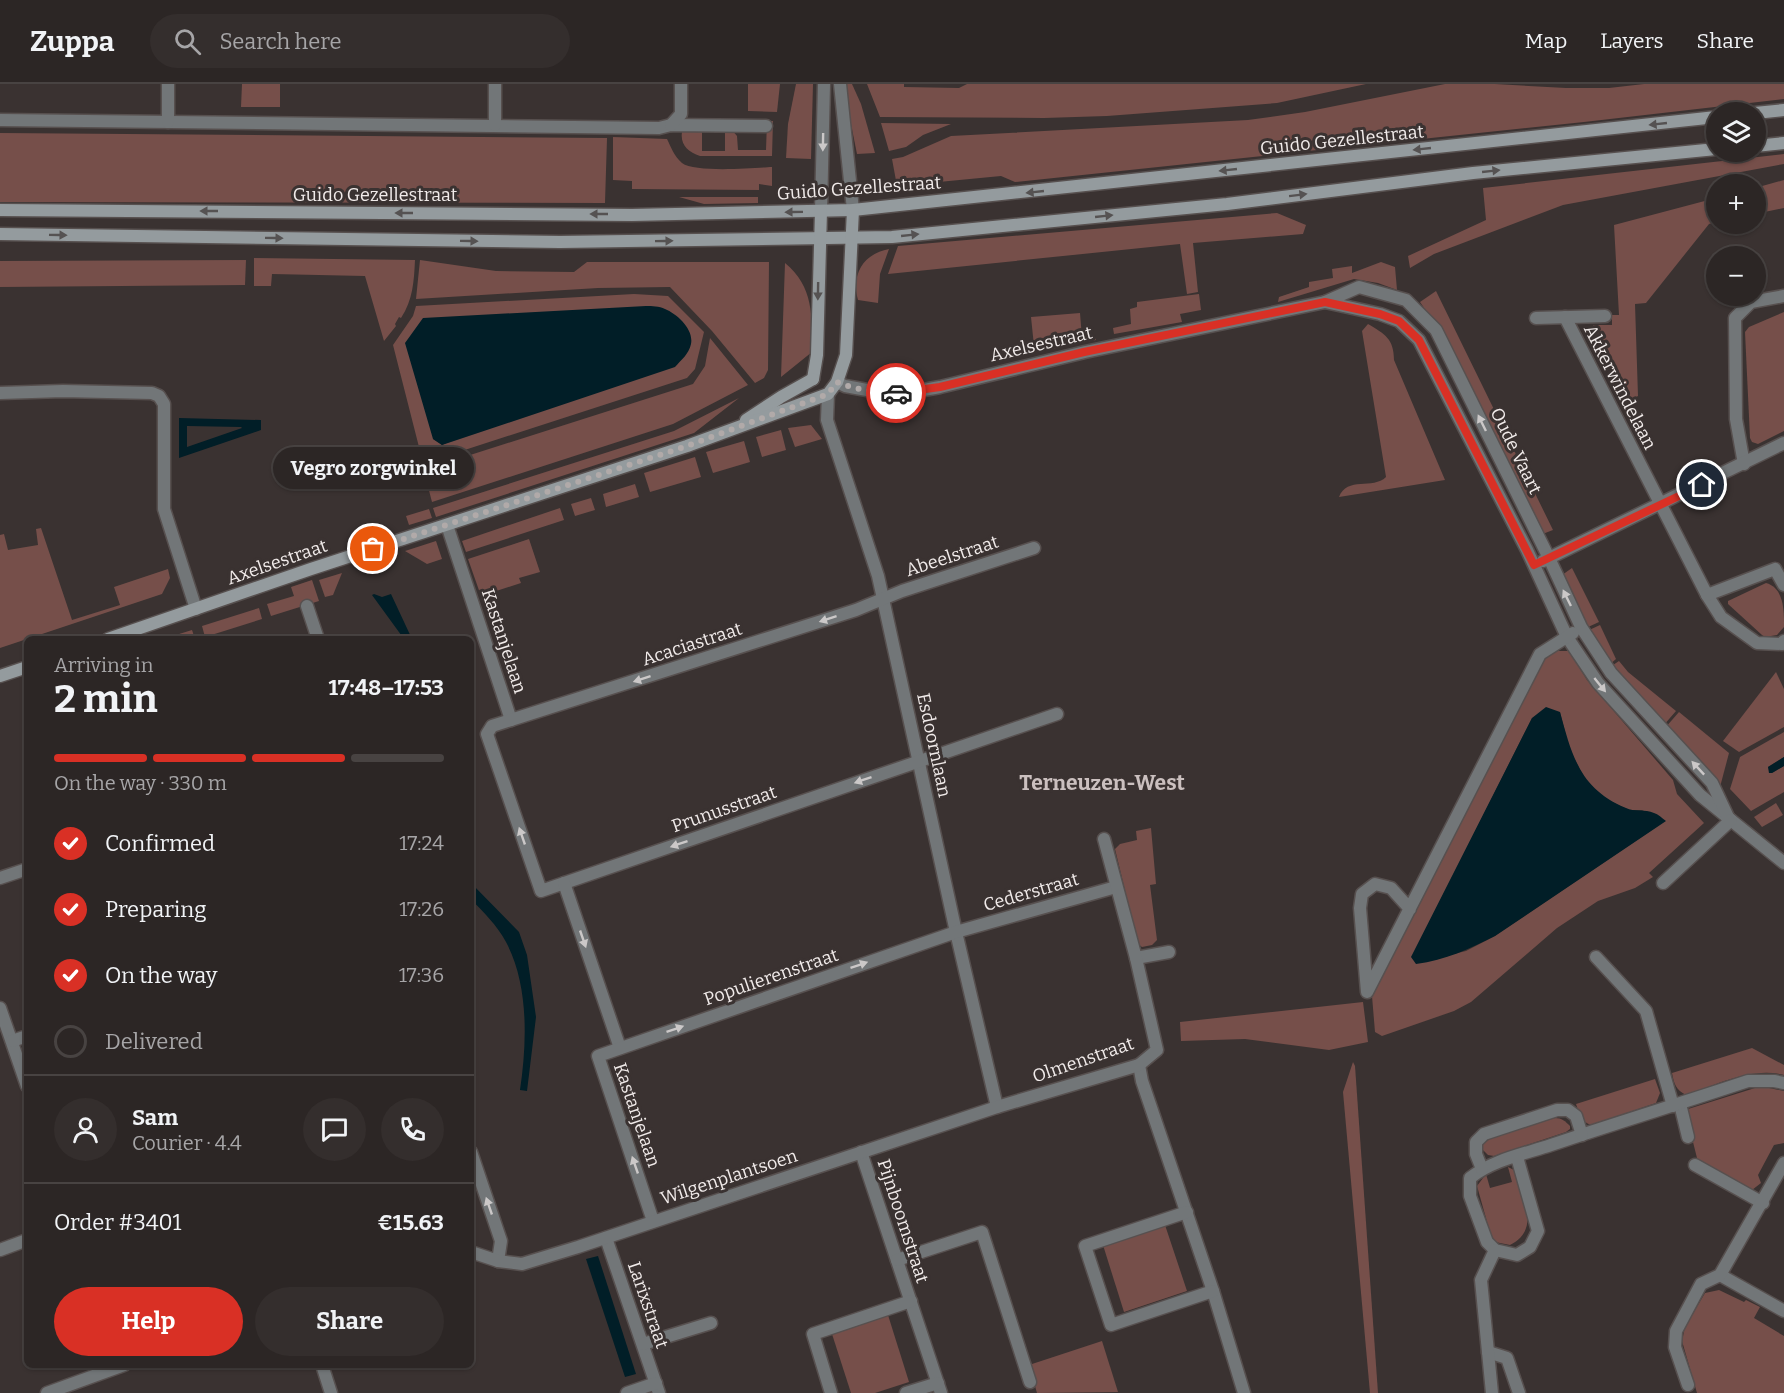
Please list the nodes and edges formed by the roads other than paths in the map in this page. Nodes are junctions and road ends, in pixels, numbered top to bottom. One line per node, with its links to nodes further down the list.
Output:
1 (168, 84): 10 (street)
2 (495, 84): 11 (street)
3 (681, 84): 12 (street)
4 (824, 84): 19 (street, one-way to 19)
5 (840, 84): 18 (street)
6 (1784, 110): 7 (main road)
7 (1766, 112)
8 (1706, 118): 18 (main road, Guido Gezellestraat, one-way to 18)
9 (0, 120): 10 (street)
10 (168, 122): 11 (street)
11 (495, 125): 12 (street)
12 (671, 125): 13 (street)
13 (766, 126)
14 (1784, 143): 15 (main road)
15 (1766, 145)
16 (1706, 150): 22 (main road, one-way to 16)
17 (0, 210): 19 (main road, Guido Gezellestraat, one-way to 17)
18 (853, 210): 19 (main road, Guido Gezellestraat); 22 (main road)
19 (821, 212): 21 (main road)
20 (0, 234): 21 (main road, one-way to 21)
21 (820, 238): 22 (main road); 30 (main road, one-way to 30)
22 (851, 238): 31 (main road)
23 (1784, 296): 36 (street)
24 (1406, 300): 25 (street, Axelsestraat); 40 (street, Oude Vaart, one-way to 24)
25 (1325, 302): 29 (street, Axelsestraat); 31 (street, Axelsestraat)
26 (1605, 316): 27 (street, Akkerwindelaan)
27 (1564, 317): 28 (street, Akkerwindelaan); 37 (street, Akkerwindelaan)
28 (1536, 318)
29 (1399, 321): 41 (street, Oude Vaart)
30 (813, 379): 31 (main road); 33 (main road); 34 (main road, Axelsestraat)
31 (837, 382): 33 (main road)
32 (0, 393): 46 (street)
33 (828, 394): 34 (main road, Axelsestraat); 44 (street, Esdoornlaan)
34 (730, 430): 38 (main road, Axelsestraat)
35 (1784, 443): 36 (street)
36 (1744, 464): 37 (street)
37 (1660, 505): 40 (street); 43 (street, Akkerwindelaan)
38 (447, 525): 46 (main road, Axelsestraat); 55 (street, Kastanjelaan)
39 (1034, 548): 44 (street, Abeelstraat)
40 (1549, 558): 41 (street); 47 (street, Oude Vaart, one-way to 40)
41 (1534, 565): 50 (street, Oude Vaart)
42 (1784, 585): 43 (street)
43 (1707, 595): 51 (street, Akkerwindelaan)
44 (883, 599): 55 (street, Acaciastraat, one-way to 55); 56 (street, Esdoornlaan)
45 (307, 606): 49 (street)
46 (196, 609): 48 (main road, Axelsestraat)
47 (1581, 627): 50 (street); 57 (street, Oude Vaart, one-way to 47)
48 (117, 636)
49 (317, 636)
50 (1567, 637): 57 (street, Oude Vaart, one-way to 57); 66 (street)
51 (1784, 641)
52 (24, 668): 53 (main road)
53 (0, 676)
54 (1057, 714): 56 (street, Prunusstraat)
55 (511, 720): 65 (street, Kastanjelaan, one-way to 55)
56 (919, 761): 62 (street, Prunusstraat, one-way to 62); 67 (street, Esdoornlaan)
57 (1730, 818): 59 (street, Oude Vaart); 63 (street)
58 (1104, 839): 64 (street, Olmenstraat)
59 (1784, 863)
60 (24, 870): 61 (street)
61 (0, 878)
62 (564, 883): 65 (street, Prunusstraat); 74 (street, Kastanjelaan, one-way to 74)
63 (1663, 883)
64 (1116, 887): 67 (street, Cederstraat); 70 (street, Olmenstraat)
65 (541, 891)
66 (1410, 909): 66 (street)
67 (956, 932): 74 (street, Populierenstraat, one-way to 67); 80 (street, Esdoornlaan)
68 (1170, 952): 70 (street)
69 (1596, 957): 79 (street)
70 (1136, 958): 76 (street, Olmenstraat)
71 (0, 1008): 73 (street)
72 (24, 1037): 73 (street)
73 (12, 1041): 77 (street)
74 (620, 1048): 75 (street, Populierenstraat)
75 (598, 1056): 91 (street, Kastanjelaan, one-way to 75)
76 (1138, 1065): 80 (street, Olmenstraat); 90 (street)
77 (24, 1077)
78 (1784, 1083): 79 (street)
79 (1676, 1105): 81 (street); 82 (street)
80 (997, 1107): 83 (street, Wilgenplantsoen)
81 (1582, 1135): 84 (street); 88 (street)
82 (1688, 1137)
83 (861, 1152): 91 (street, Wilgenplantsoen); 97 (street, Pijnboomstraat)
84 (1516, 1157): 88 (street); 95 (street)
85 (474, 1161): 98 (street, one-way to 85)
86 (1784, 1163): 89 (street)
87 (1695, 1165): 89 (street)
88 (1482, 1169): 95 (street)
89 (1763, 1203): 99 (street)
90 (1187, 1212): 100 (street); 100 (street)
91 (653, 1221): 92 (street, Wilgenplantsoen)
92 (606, 1238): 98 (street, Wilgenplantsoen); 104 (street, Larixstraat)
93 (24, 1241): 94 (street)
94 (0, 1250)
95 (1495, 1250): 105 (street)
96 (474, 1253): 98 (street, Wilgenplantsoen)
97 (897, 1260): 101 (street, Pijnboomstraat); 108 (street)
98 (498, 1261)
99 (1720, 1275): 102 (street); 109 (street)
100 (1213, 1291): 117 (street)
101 (911, 1301): 111 (street, Pijnboomstraat); 115 (street, Pijnboomstraat)
102 (1784, 1311)
103 (711, 1323): 104 (street)
104 (643, 1344): 110 (street, Larixstraat)
105 (1488, 1352): 118 (street); 119 (street)
106 (116, 1368): 112 (street)
107 (323, 1368): 113 (street)
108 (1030, 1382)
109 (1688, 1386)
110 (657, 1388): 114 (street, Larixstraat)
111 (940, 1388): 116 (street, Pijnboomstraat)
112 (46, 1393)
113 (331, 1393)
114 (627, 1393)
115 (831, 1393)
116 (906, 1393)
117 (1244, 1393)
118 (1491, 1393)
119 (1519, 1393)

